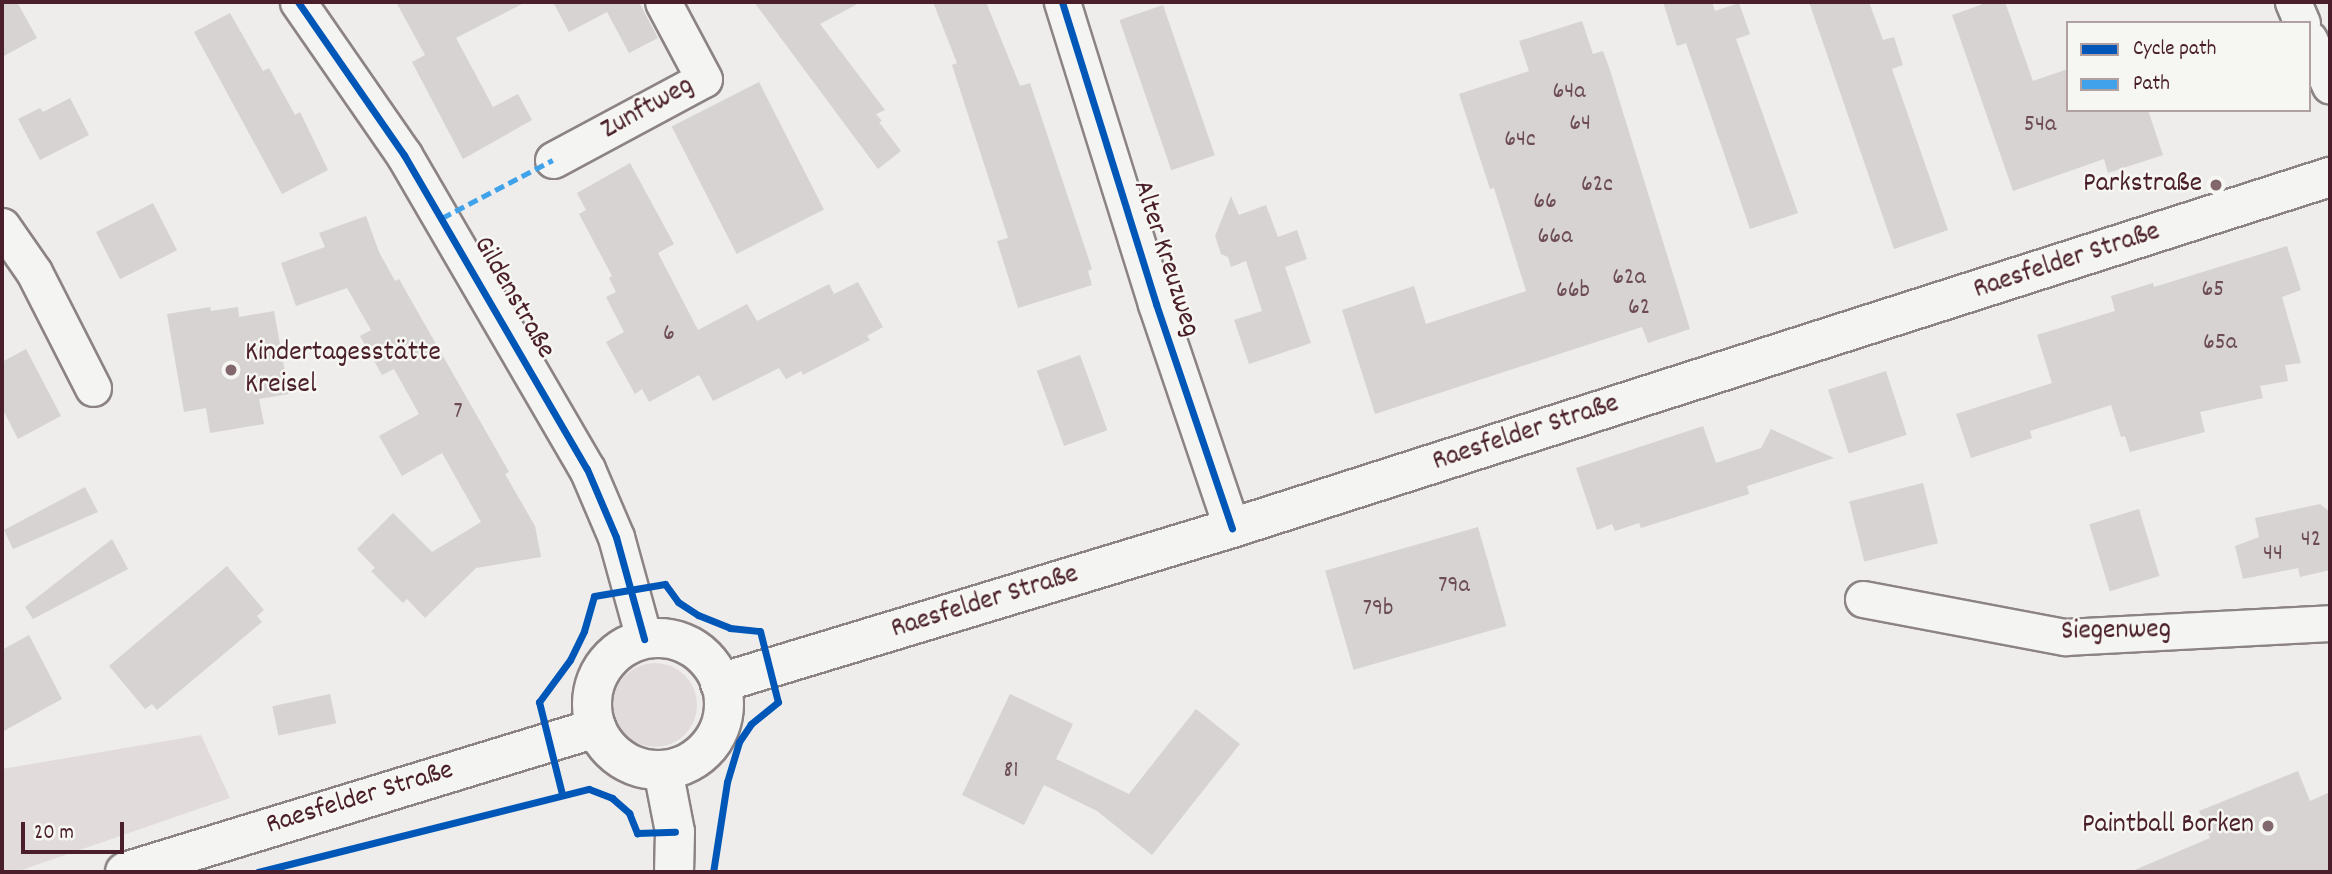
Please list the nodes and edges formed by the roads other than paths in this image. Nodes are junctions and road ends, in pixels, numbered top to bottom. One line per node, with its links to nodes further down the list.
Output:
1 (298, 2): 15 (street, Gildenstraße)
2 (663, 2): 8 (street, Zunftweg)
3 (1062, 2): 12 (street, Alter Kreuzweg)
4 (2293, 2): 5 (street)
5 (2301, 21)
6 (2311, 43): 7 (street)
7 (2330, 86)
8 (553, 160)
9 (2330, 177): 12 (main road, Raesfelder Straße)
10 (2, 226): 11 (street)
11 (93, 388)
12 (1232, 528): 16 (main road, Raesfelder Straße)
13 (1863, 599): 14 (street, Siegenweg)
14 (2330, 623)
15 (644, 639): 16 (main road); 17 (main road)
16 (720, 683): 18 (main road)
17 (596, 729): 18 (main road); 19 (main road, Raesfelder Straße)
18 (663, 770): 20 (main road)
19 (125, 872)
20 (674, 872)

